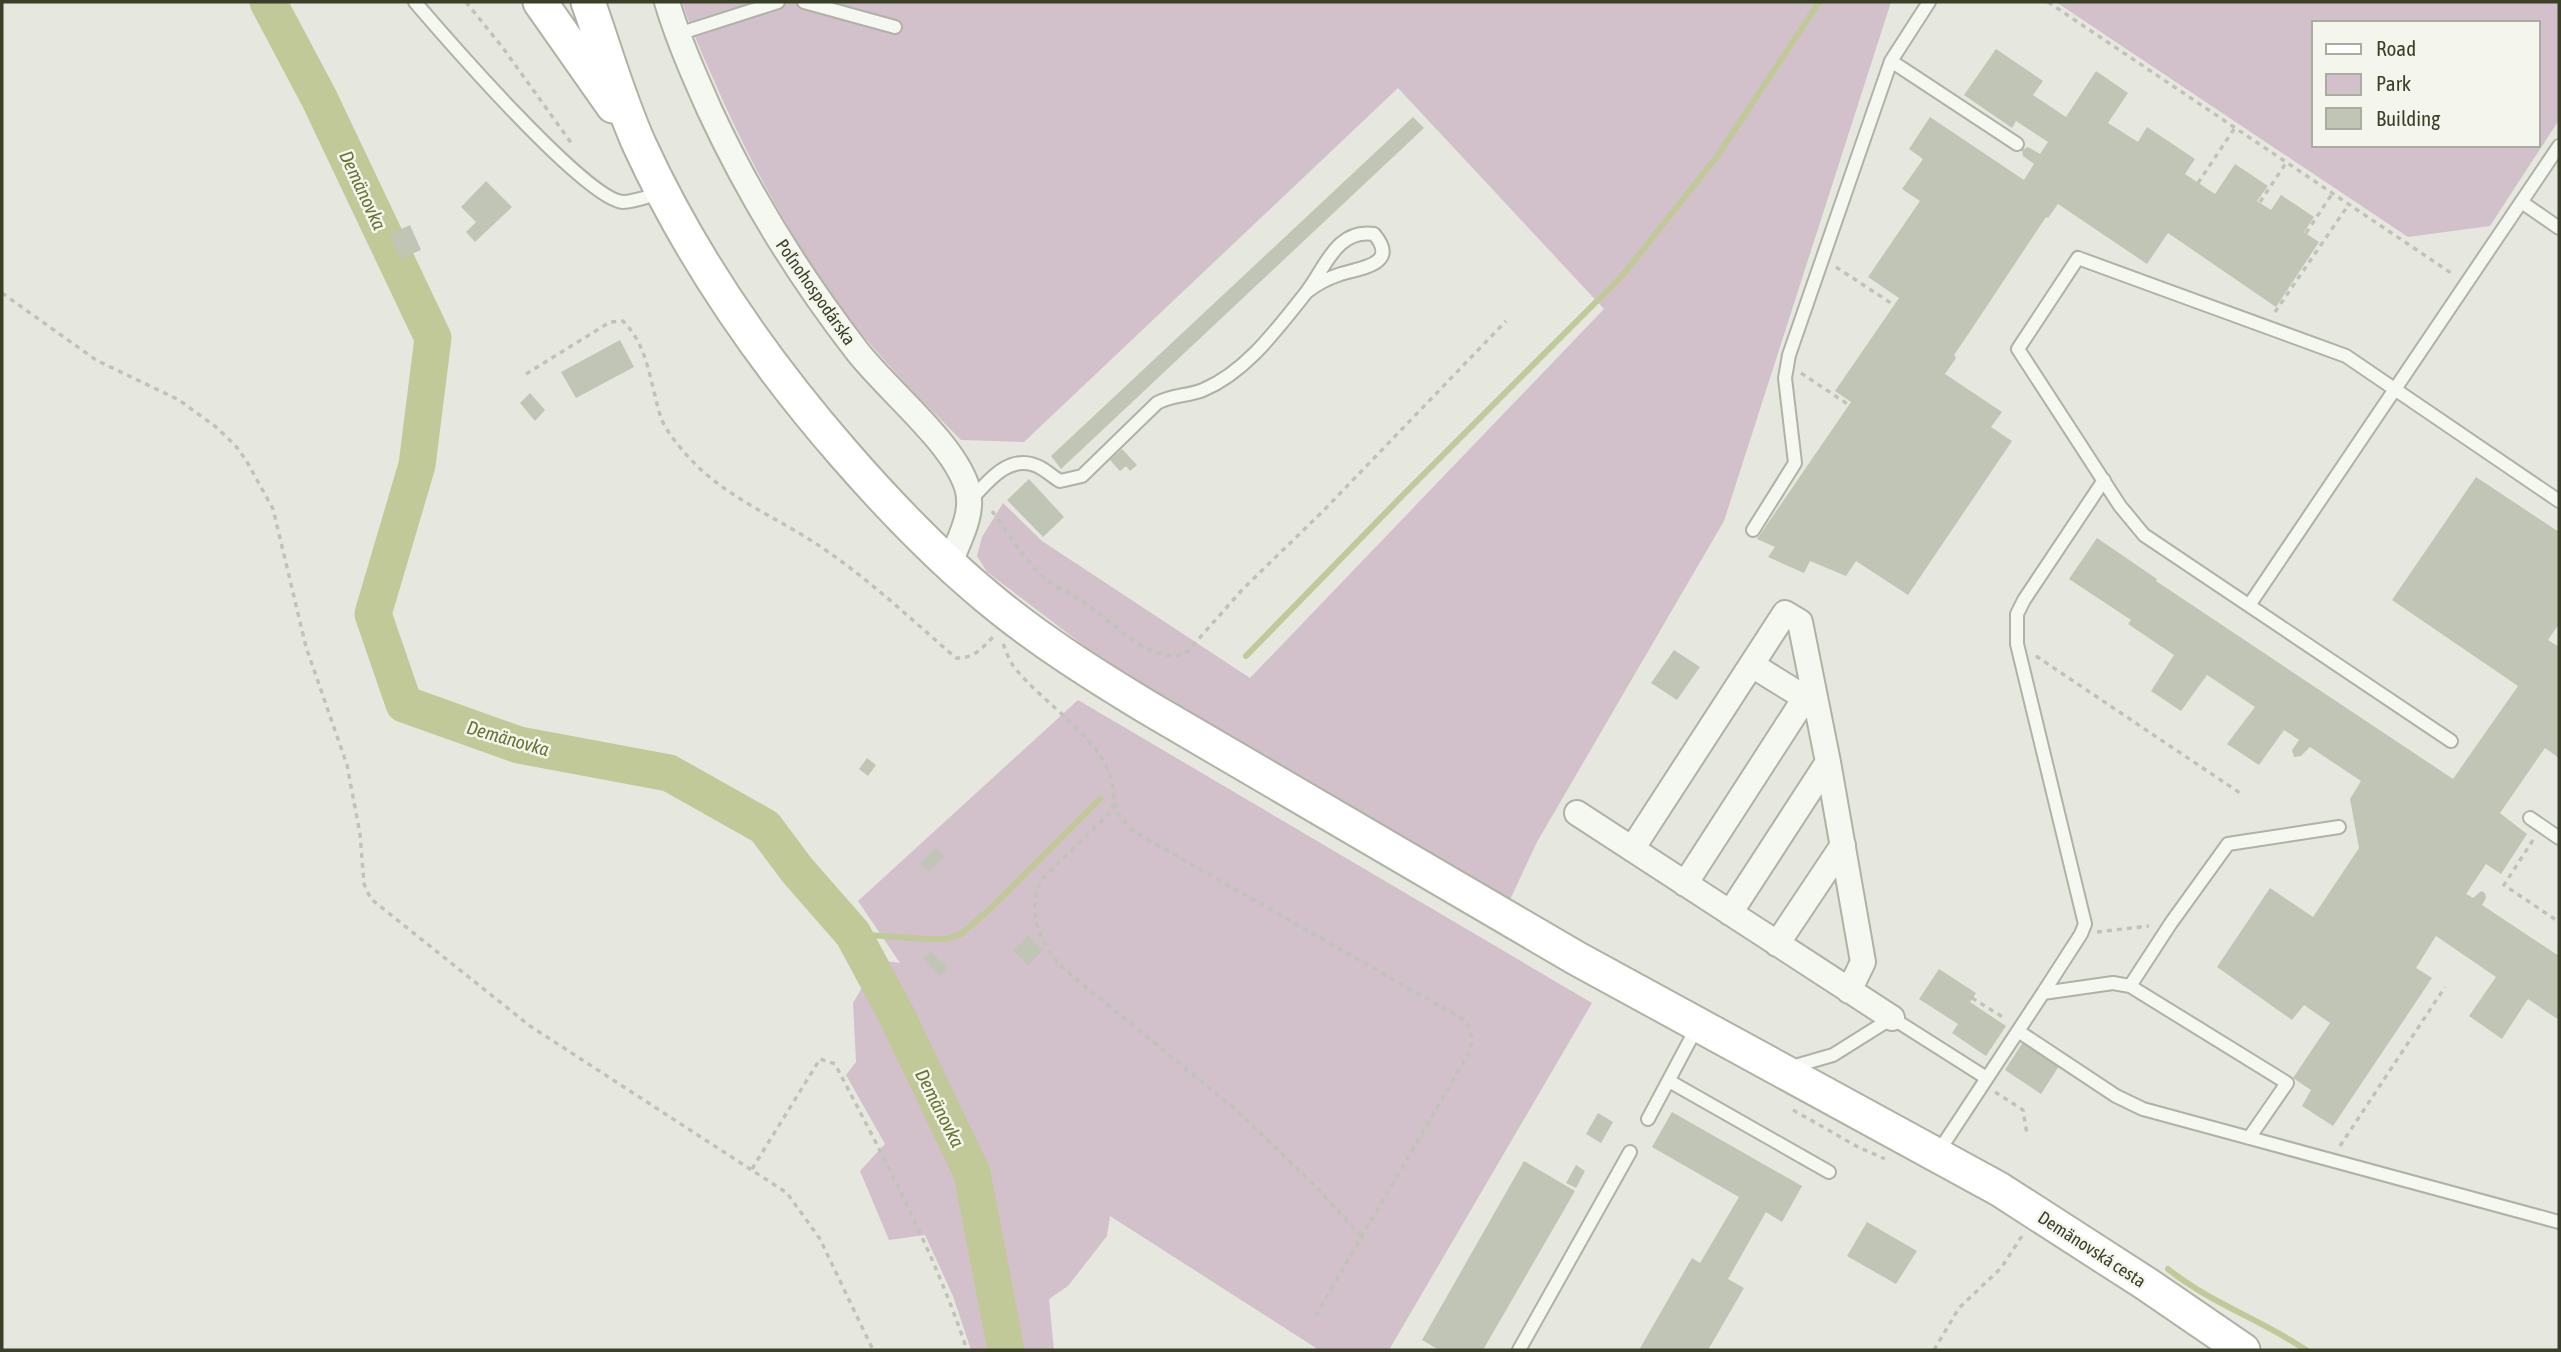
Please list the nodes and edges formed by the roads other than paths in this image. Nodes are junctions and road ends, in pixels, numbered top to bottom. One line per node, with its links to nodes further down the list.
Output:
1 (415, 2): 14 (lane)
2 (540, 2): 11 (main road)
3 (588, 2): 11 (main road)
4 (667, 2): 9 (street, Poľnohospodárska)
5 (778, 2): 9 (lane)
6 (804, 2): 8 (lane)
7 (1929, 2): 10 (lane)
8 (895, 27)
9 (678, 34): 20 (street, Poľnohospodárska)
10 (1891, 61): 12 (lane); 22 (lane)
11 (638, 143): 14 (main road, Demänovská cesta)
12 (2017, 144)
13 (2559, 146): 15 (lane)
14 (662, 193): 23 (main road, Demänovská cesta)
15 (2523, 203): 16 (lane); 18 (lane)
16 (2559, 228)
17 (1308, 291): 17 (lane); 20 (lane)
18 (2395, 390): 19 (lane); 21 (lane); 24 (lane)
19 (2104, 480): 24 (lane); 40 (lane)
20 (974, 497): 23 (street)
21 (2559, 501)
22 (1753, 530)
23 (950, 563): 42 (main road, Demänovská cesta)
24 (2250, 604): 27 (lane)
25 (1752, 665): 26 (street); 26 (street); 34 (street)
26 (1810, 701): 28 (street); 35 (street)
27 (2451, 741)
28 (1828, 762): 33 (street); 36 (street)
29 (1577, 813): 34 (street)
30 (2530, 818): 32 (lane)
31 (2339, 827): 38 (lane)
32 (2559, 838)
33 (1843, 845): 37 (street); 39 (street)
34 (1632, 849): 35 (street)
35 (1685, 884): 36 (street)
36 (1730, 913): 37 (street)
37 (1777, 944): 39 (street)
38 (2130, 986): 40 (lane); 48 (lane)
39 (1849, 991): 41 (street)
40 (2043, 993): 43 (lane)
41 (1892, 1018): 44 (lane); 46 (lane)
42 (1698, 1025): 44 (main road, Demänovská cesta); 45 (lane)
43 (2018, 1031): 46 (lane); 48 (lane)
44 (1781, 1070): 50 (main road, Demänovská cesta)
45 (1669, 1081): 47 (lane); 51 (lane)
46 (1983, 1081): 50 (lane)
47 (1648, 1119)
48 (2249, 1138): 52 (lane)
49 (1630, 1152): 53 (lane)
50 (1937, 1154): 54 (main road, Demänovská cesta)
51 (1829, 1172)
52 (2559, 1222)
53 (1519, 1350)
54 (2243, 1350)

